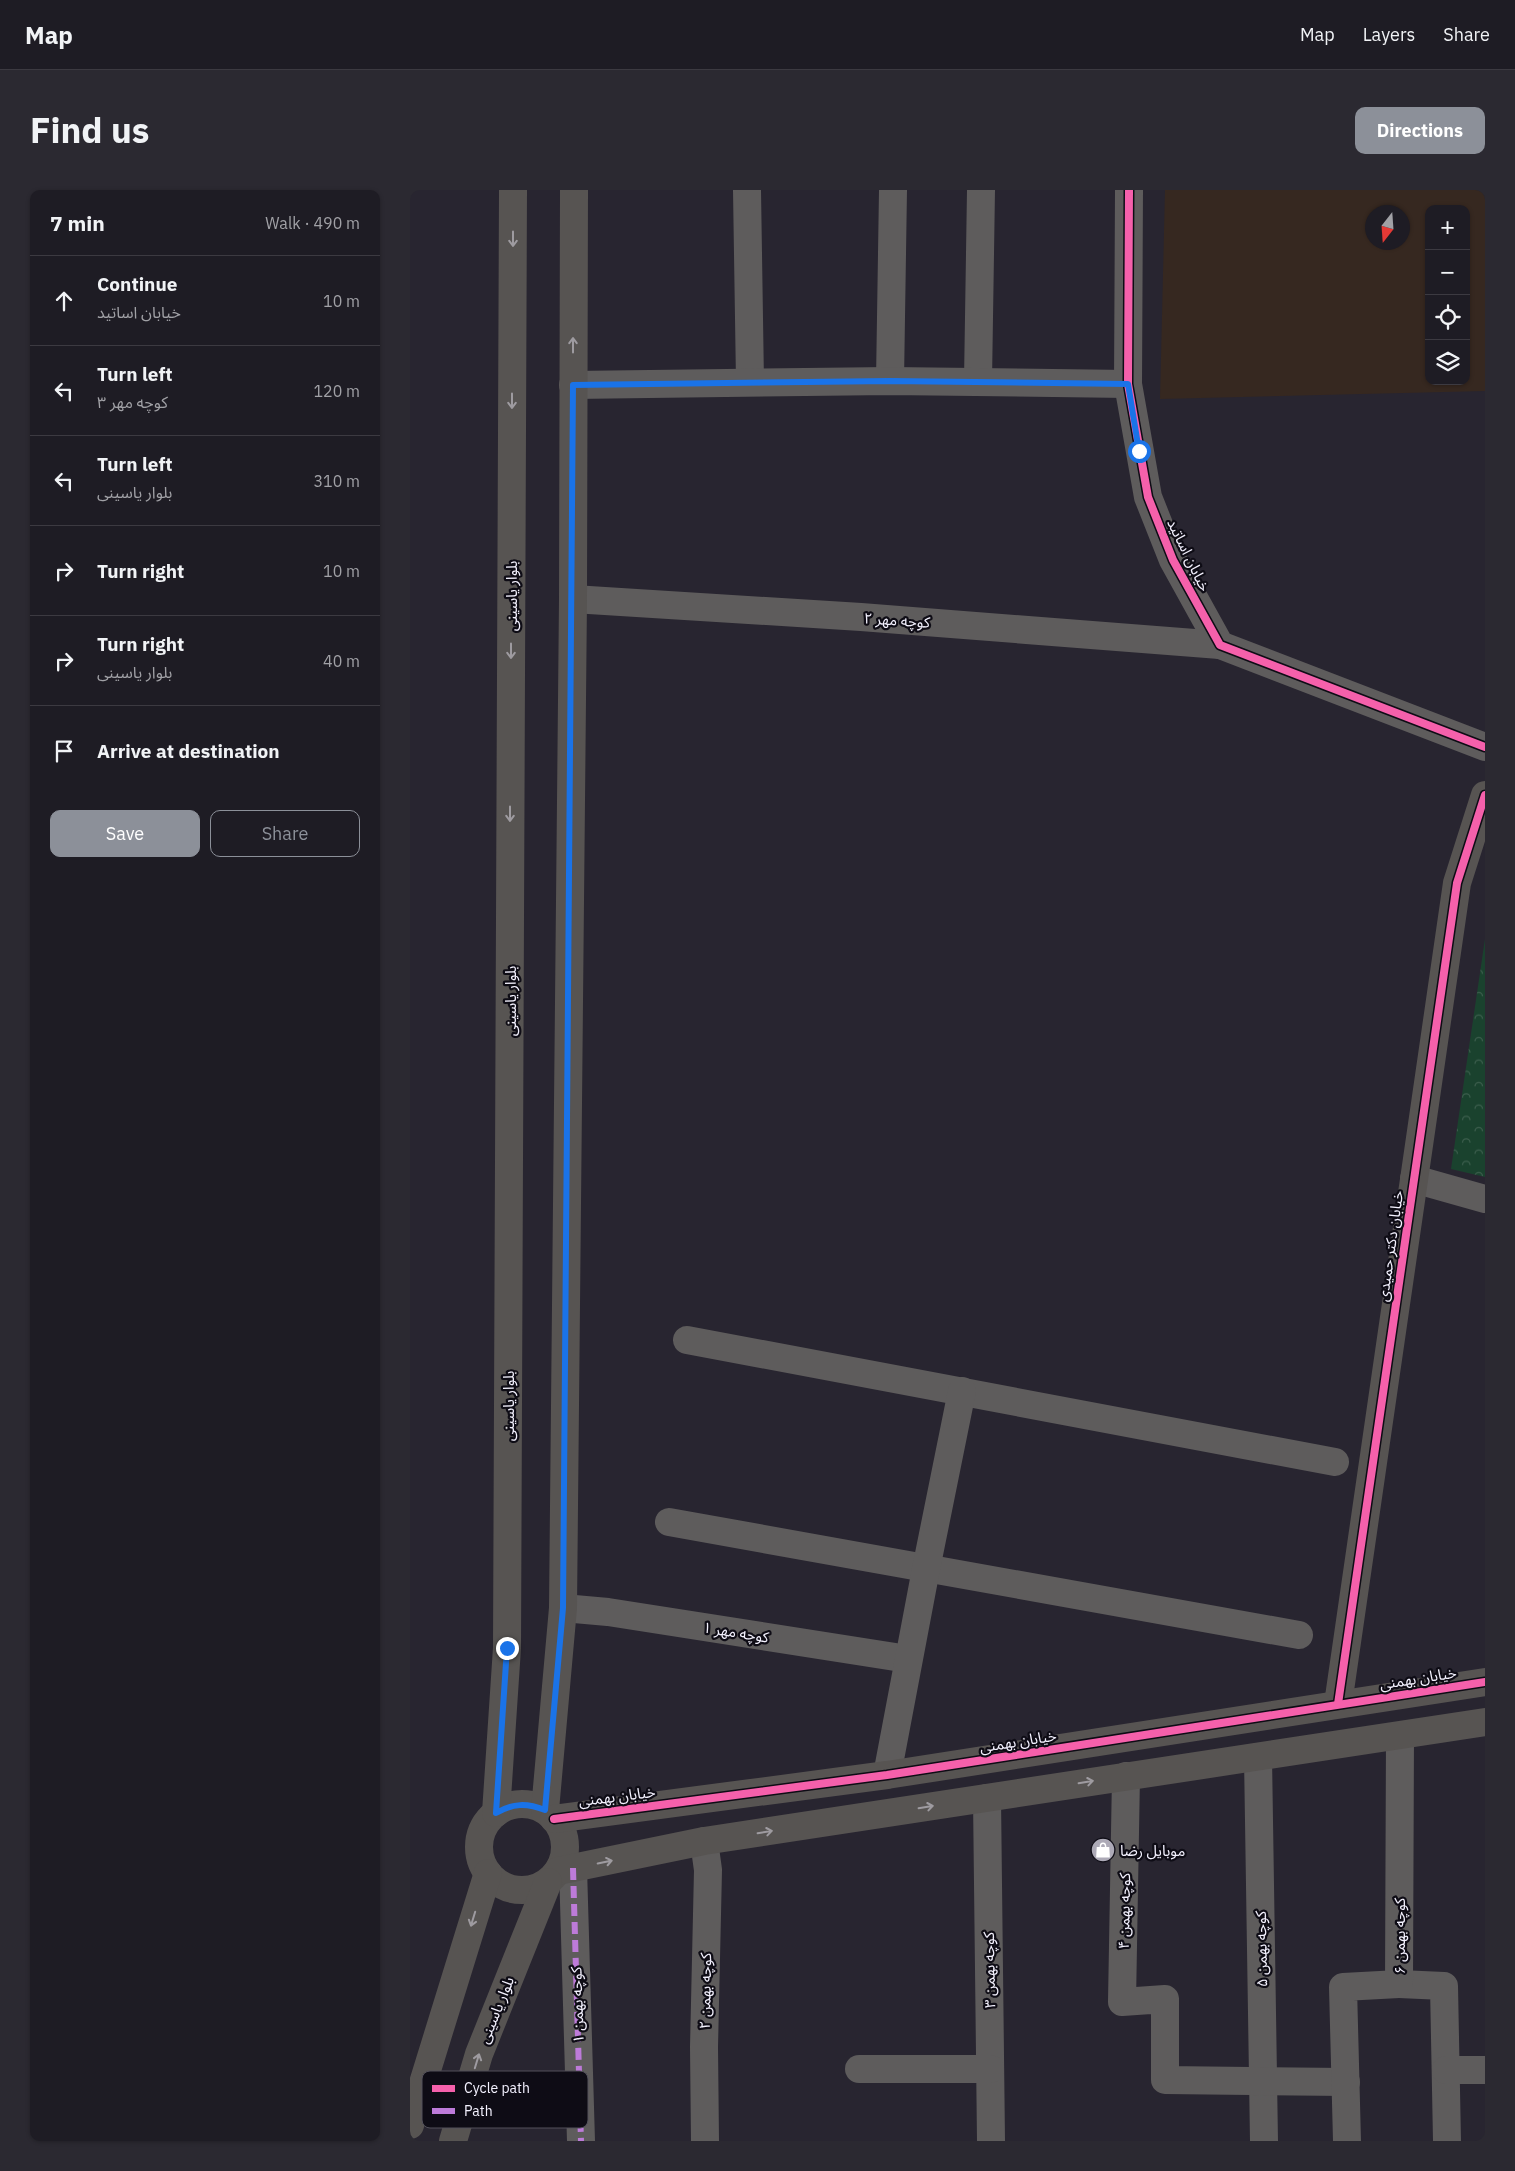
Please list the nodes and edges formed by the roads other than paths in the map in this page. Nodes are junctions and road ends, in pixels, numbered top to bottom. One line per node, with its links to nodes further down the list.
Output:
1 (513, 190): 34 (main road, بلوار یاسینی, one-way to 34)
2 (574, 190): 11 (main road, one-way to 2)
3 (747, 190): 9 (street)
4 (893, 190): 7 (street)
5 (982, 190): 8 (street)
6 (1129, 190): 10 (street, خیابان اساتید)
7 (890, 381): 8 (street); 9 (street)
8 (978, 381): 10 (street)
9 (750, 382): 11 (street)
10 (1128, 384): 13 (street, خیابان اساتید)
11 (573, 385): 12 (main road)
12 (573, 599): 13 (street, کوچه مهر ۲); 23 (main road)
13 (1220, 645): 14 (street)
14 (1485, 747)
15 (1485, 795): 16 (main road, خیابان دکتر حمیدی)
16 (1414, 1179): 17 (street); 27 (main road, خیابان دکتر حمیدی)
17 (1485, 1199)
18 (687, 1340): 19 (street)
19 (962, 1391): 20 (street); 22 (street)
20 (1336, 1462)
21 (669, 1522): 22 (street)
22 (926, 1569): 24 (street); 25 (street)
23 (563, 1608): 25 (street, کوچه مهر ۱); 35 (main road)
24 (1299, 1635)
25 (908, 1659): 31 (street)
26 (1485, 1682): 27 (main road, خیابان بهمنی)
27 (1338, 1704): 31 (main road, خیابان بهمنی)
28 (1485, 1722): 29 (main road)
29 (1400, 1736): 30 (main road); 39 (street, کوچه بهمن ۶)
30 (1258, 1757): 32 (main road); 47 (street, کوچه بهمن ۵)
31 (887, 1775): 35 (main road, خیابان بهمنی)
32 (1126, 1776): 33 (main road, one-way to 32); 47 (street, کوچه بهمن ۴)
33 (987, 1798): 36 (main road, one-way to 33); 41 (street, کوچه بهمن ۳)
34 (496, 1813): 35 (main road); 37 (main road)
35 (549, 1814): 38 (main road)
36 (704, 1841): 38 (main road, one-way to 36); 55 (street, کوچه بهمن ۲)
37 (488, 1873): 38 (main road); 44 (main road, one-way to 44)
38 (559, 1874): 45 (main road, بلوار یاسینی, one-way to 38); 46 (street, کوچه بهمن ۱)
39 (1399, 1984): 42 (street); 48 (street, کوچه بهمن ۶)
40 (859, 2069): 41 (street)
41 (990, 2070): 56 (street, کوچه بهمن ۳)
42 (1446, 2070): 43 (street); 59 (street)
43 (1485, 2070)
44 (426, 2071)
45 (473, 2071)
46 (576, 2071)
47 (1264, 2081): 48 (street); 57 (street, کوچه بهمن ۵)
48 (1346, 2082): 58 (street, کوچه بهمن ۶)
49 (422, 2085): 50 (main road, one-way to 50)
50 (410, 2124)
51 (457, 2128): 53 (main road, بلوار یاسینی, one-way to 51)
52 (581, 2128): 54 (street, کوچه بهمن ۱)
53 (453, 2141)
54 (582, 2141)
55 (704, 2141)
56 (991, 2141)
57 (1264, 2141)
58 (1347, 2141)
59 (1447, 2141)

